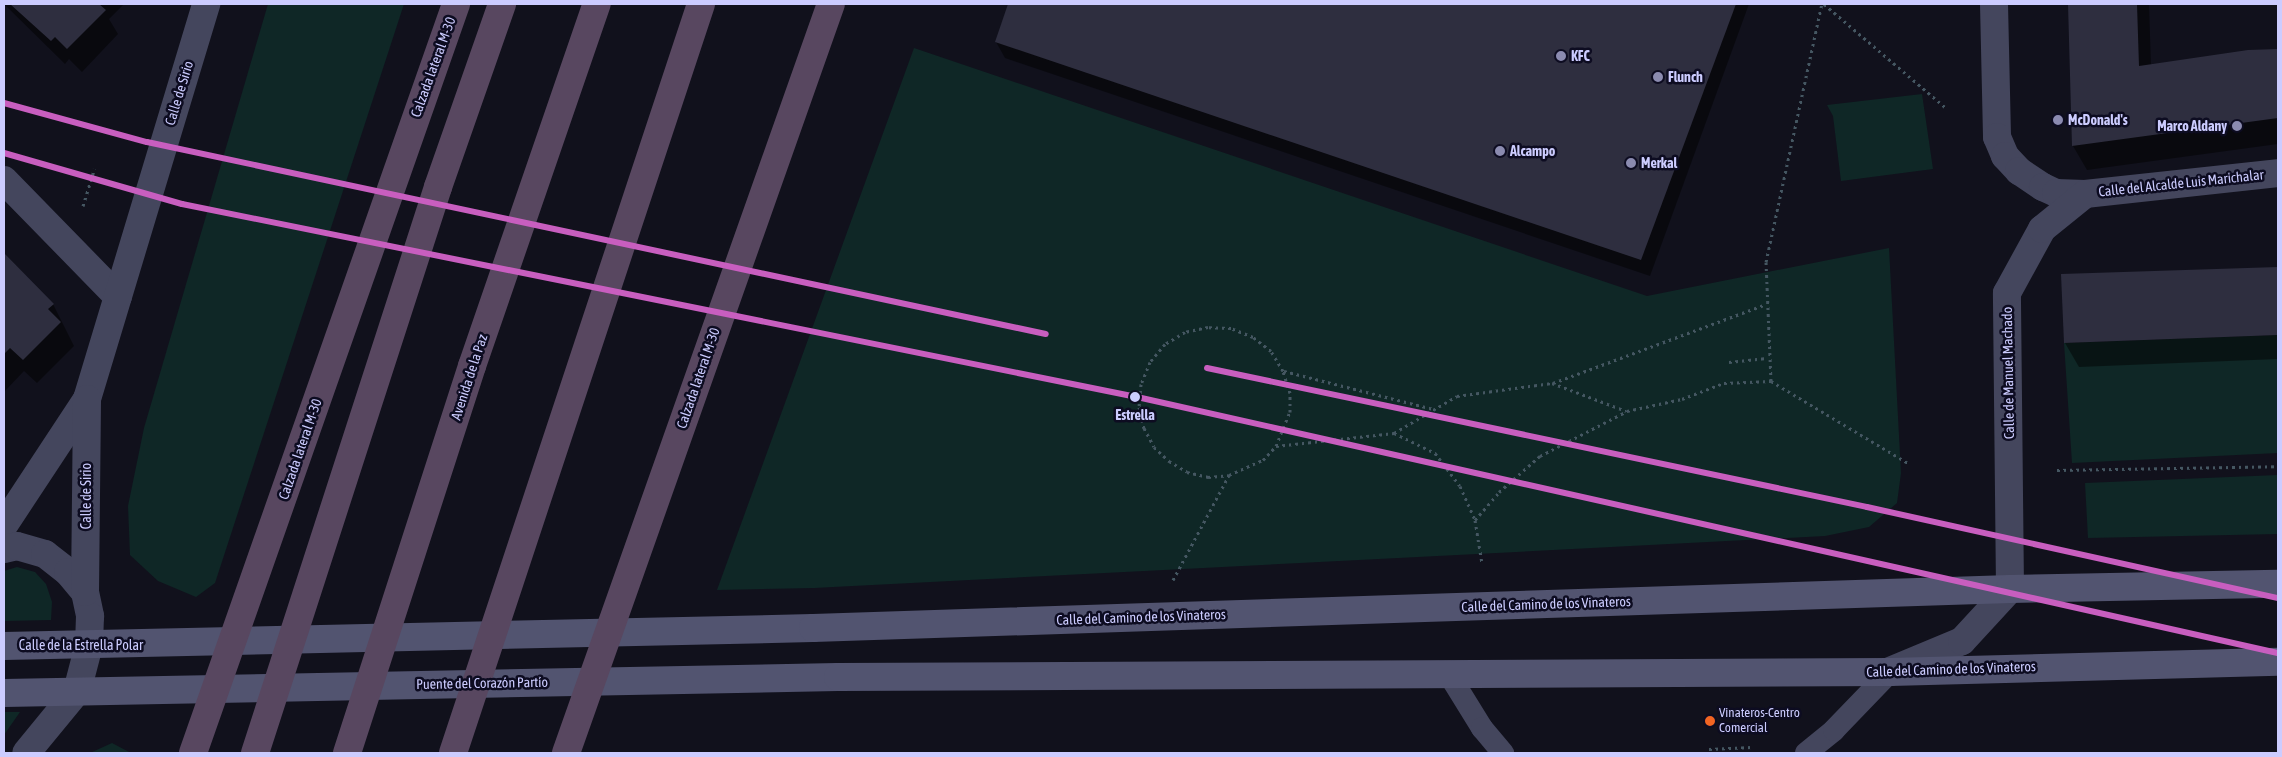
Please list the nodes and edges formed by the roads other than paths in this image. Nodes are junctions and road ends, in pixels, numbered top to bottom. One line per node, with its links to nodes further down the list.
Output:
1 (206, 4): 11 (street, Calle de Sirio)
2 (456, 4): 28 (highway, Calzada lateral M-30)
3 (502, 4): 29 (highway)
4 (597, 4): 30 (highway, Avenida de la Paz)
5 (701, 4): 31 (highway)
6 (831, 4): 32 (highway, Calzada lateral M-30)
7 (1994, 4): 10 (street)
8 (2278, 173): 10 (street, Calle del Alcalde Luis Marichalar)
9 (4, 180): 11 (street)
10 (2085, 194): 16 (street, Calle de Manuel Machado)
11 (118, 297): 12 (street, Calle de Sirio)
12 (87, 399): 13 (street, Calle de Sirio); 17 (street, Calle de Sirio)
13 (4, 525)
14 (4, 549): 17 (street, Calle de Sirio)
15 (2278, 584): 16 (main road, Calle del Camino de los Vinateros)
16 (2010, 589): 19 (main road, Calle del Camino de los Vinateros); 22 (street)
17 (85, 592): 18 (street, Calle de Sirio)
18 (88, 645): 19 (main road, Calle de la Estrella Polar); 20 (main road, Calle de la Estrella Polar); 25 (street, Calle de Sirio)
19 (158, 645)
20 (4, 646)
21 (2278, 662): 22 (main road, Calle del Camino de los Vinateros)
22 (1890, 672): 23 (main road, Calle del Camino de los Vinateros); 34 (lane)
23 (1448, 673): 24 (main road, Calle del Camino de los Vinateros); 33 (lane)
24 (814, 678): 25 (main road, Puente del Corazón Partío)
25 (77, 691): 26 (main road); 27 (street, Calle de Sirio)
26 (4, 693)
27 (26, 753)
28 (193, 753)
29 (254, 753)
30 (347, 753)
31 (453, 753)
32 (566, 753)
33 (1503, 753)
34 (1806, 753)

